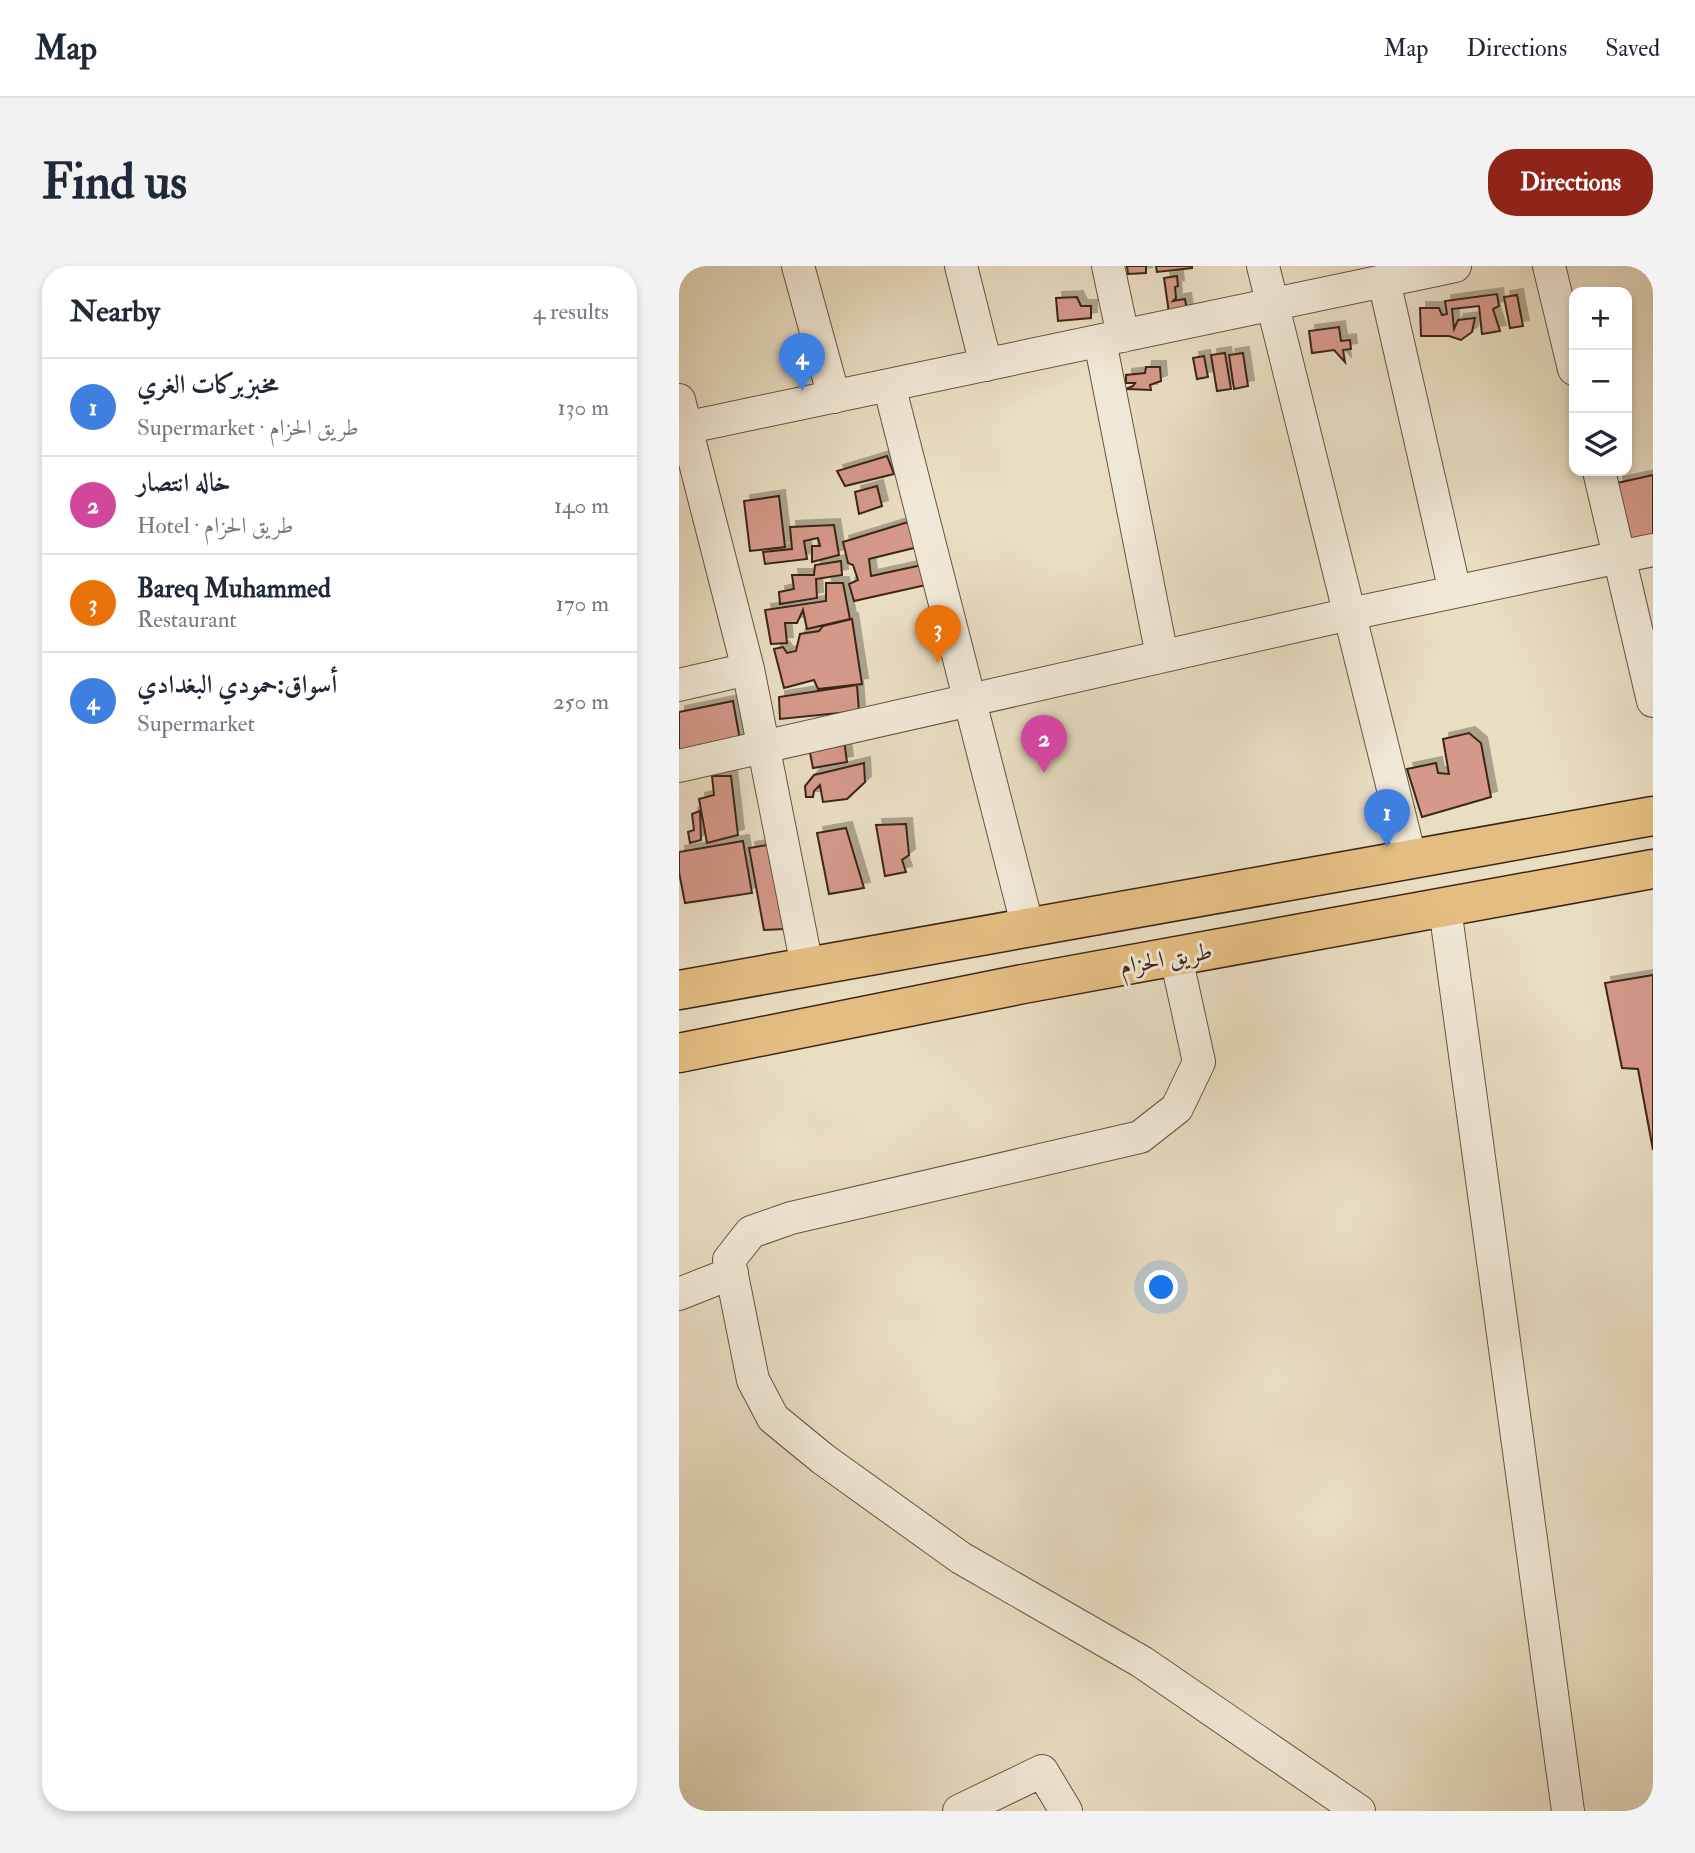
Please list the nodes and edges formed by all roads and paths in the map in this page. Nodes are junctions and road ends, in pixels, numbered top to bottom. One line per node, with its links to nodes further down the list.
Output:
1 (798, 266): 14 (street)
2 (961, 266): 12 (street)
3 (1108, 266): 10 (street)
4 (1263, 266): 9 (street)
5 (1455, 266): 7 (street)
6 (1549, 266): 11 (street)
7 (1420, 270): 8 (street)
8 (1384, 281): 9 (street); 19 (street)
9 (1272, 304): 10 (street); 20 (street)
10 (1112, 338): 12 (street); 21 (street)
11 (1569, 350)
12 (986, 365): 13 (street)
13 (889, 385): 14 (street); 24 (street)
14 (834, 397): 15 (street)
15 (681, 419): 22 (street)
16 (1600, 476): 18 (street)
17 (1653, 551): 18 (street)
18 (1620, 557): 19 (street); 25 (street)
19 (1455, 592): 20 (street)
20 (1350, 614): 21 (street); 29 (street)
21 (1162, 656): 24 (street)
22 (748, 669): 23 (street); 26 (street)
23 (679, 685)
24 (970, 700): 26 (street); 33 (street)
25 (1653, 701)
26 (764, 747): 27 (street); 36 (street)
27 (679, 766)
28 (1653, 816): 29 (main road)
29 (1411, 862): 31 (main road)
30 (1653, 869): 32 (main road, طريق الحزام)
31 (1199, 898): 33 (main road); 34 (main road)
32 (1445, 908): 34 (main road, طريق الحزام); 45 (street)
33 (1023, 929): 36 (main road); 37 (main road)
34 (1217, 950): 35 (main road, طريق الحزام)
35 (1176, 957): 37 (main road, طريق الحزام); 40 (street)
36 (807, 966): 38 (main road)
37 (1023, 984): 39 (main road, طريق الحزام)
38 (679, 990)
39 (679, 1053)
40 (732, 1273): 41 (street); 44 (street)
41 (679, 1294)
42 (959, 1811): 43 (street)
43 (1066, 1811)
44 (1359, 1811)
45 (1568, 1811)

